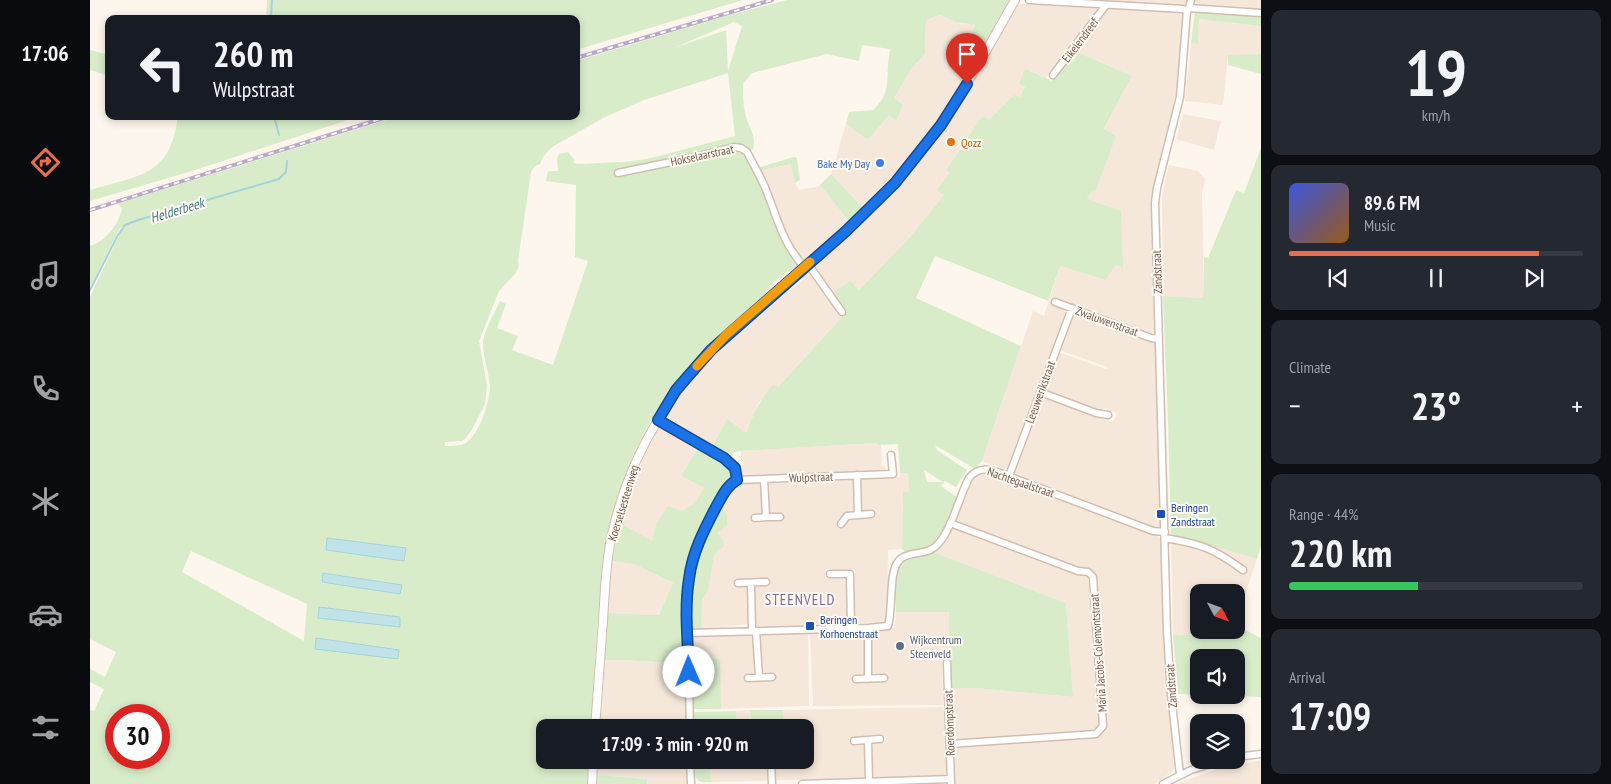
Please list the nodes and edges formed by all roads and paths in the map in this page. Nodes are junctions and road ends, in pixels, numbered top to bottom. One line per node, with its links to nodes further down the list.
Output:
1 (1015, 0): 9 (street, Koerselsesteenweg)
2 (1029, 0): 4 (street)
3 (1190, 0): 5 (street, Zandstraat)
4 (1106, 5): 5 (street); 7 (street, Eikelendreef)
5 (1188, 10): 6 (street); 13 (street, Zandstraat)
6 (1261, 13)
7 (1053, 75)
8 (618, 172): 9 (street, Hokselaarstraat)
9 (806, 266): 12 (street); 16 (street, Koerselsesteenweg)
10 (1055, 302): 11 (street, Zwaluwenstraat)
11 (1072, 308): 13 (street, Zwaluwenstraat); 14 (street, Leeuwerikstraat)
12 (842, 312)
13 (1159, 338): 29 (street, Zandstraat)
14 (1040, 392): 15 (street); 19 (street, Leeuwerikstraat)
15 (1108, 415)
16 (658, 420): 21 (street); 46 (street, Koerselsesteenweg)
17 (891, 455): 18 (street, Wulpstraat)
18 (857, 476): 20 (street, Wulpstraat); 23 (street)
19 (1010, 476): 27 (street, Nachtegaalstraat); 29 (street, Nachtegaalstraat)
20 (764, 479): 21 (street, Wulpstraat); 24 (street)
21 (737, 480): 38 (street)
22 (871, 514): 23 (street)
23 (858, 515): 28 (street)
24 (766, 517): 25 (street); 26 (street)
25 (780, 517)
26 (755, 518)
27 (950, 523): 36 (street, Nachtegaalstraat); 51 (street, Maria Jacobs-Colemontstraat)
28 (841, 524)
29 (1165, 535): 30 (street); 58 (street, Zandstraat)
30 (1243, 570)
31 (830, 574): 35 (street)
32 (766, 582): 34 (street)
33 (738, 583): 34 (street)
34 (751, 583): 37 (street)
35 (851, 628): 36 (street); 37 (street)
36 (868, 628): 44 (street)
37 (754, 631): 38 (street); 40 (street)
38 (688, 633): 47 (street)
39 (947, 663): 51 (street, Roerdompstraat)
40 (759, 677): 41 (street); 42 (street)
41 (772, 677)
42 (748, 678)
43 (884, 678): 44 (street)
44 (868, 679): 45 (street)
45 (856, 680)
46 (597, 719)
47 (690, 719)
48 (880, 739): 50 (street)
49 (854, 740): 50 (street)
50 (868, 740): 59 (street)
51 (950, 744): 60 (street, Roerdompstraat)
52 (1261, 754): 53 (street)
53 (1245, 756)
54 (593, 769): 61 (street)
55 (690, 769): 62 (street)
56 (771, 769): 63 (street)
57 (1196, 769): 58 (street)
58 (1180, 774): 65 (street)
59 (869, 782): 60 (street); 64 (street)
60 (951, 782)
61 (592, 784)
62 (691, 784)
63 (772, 784)
64 (802, 784)
65 (1163, 784)

